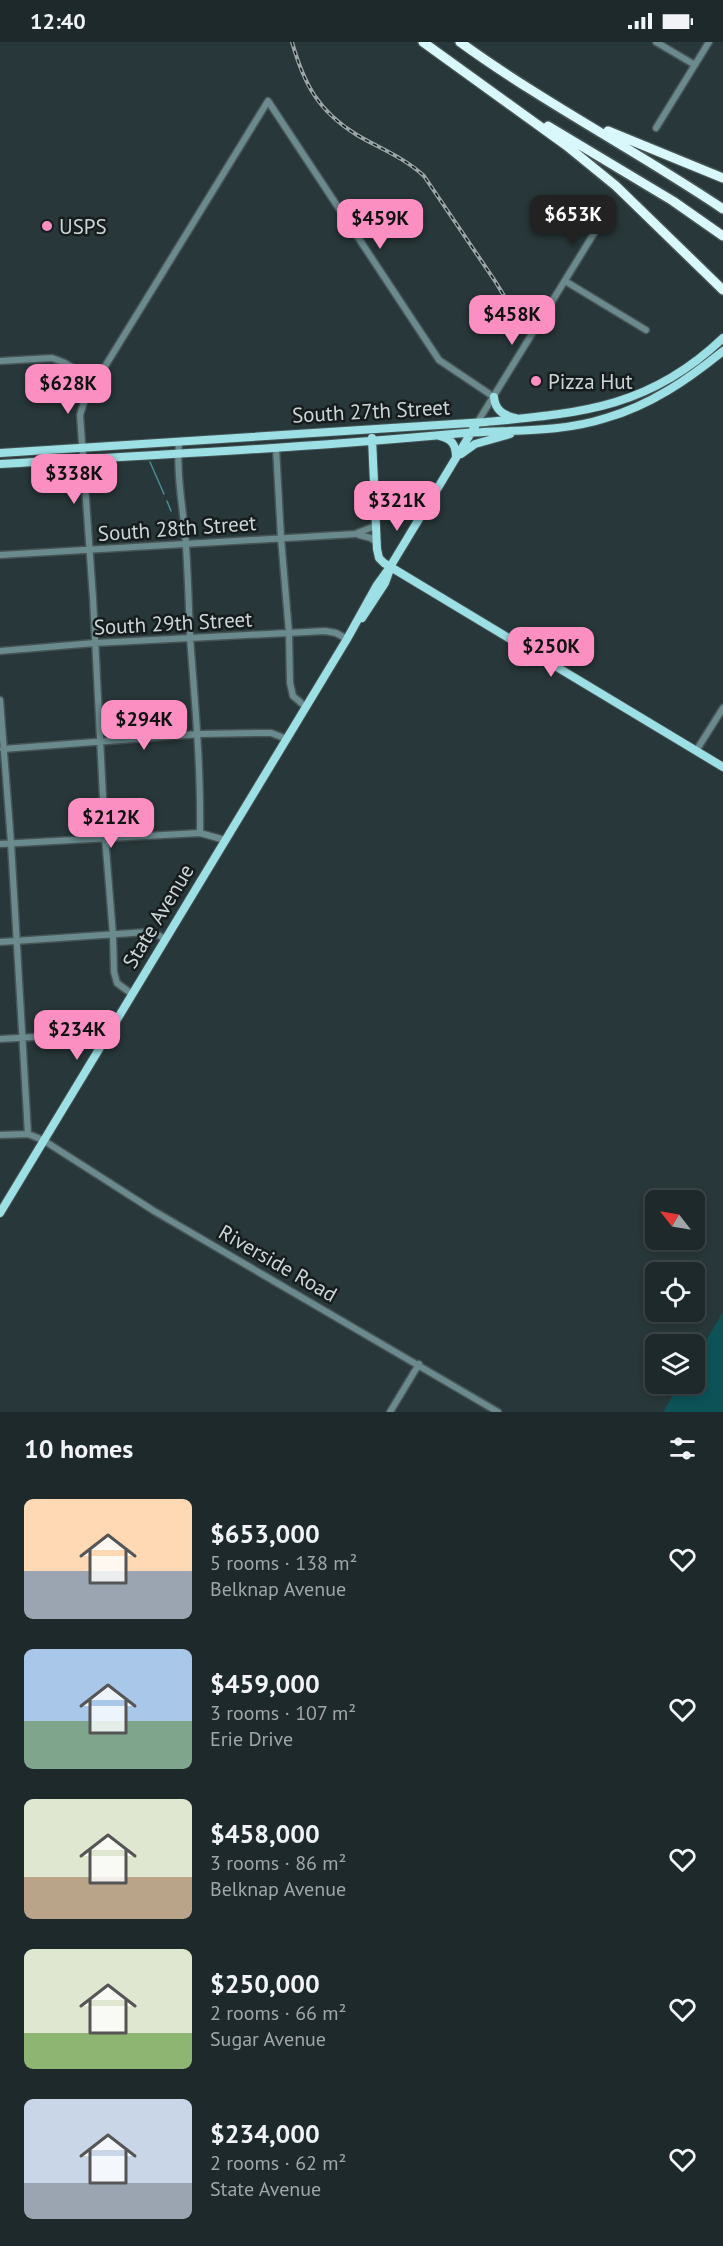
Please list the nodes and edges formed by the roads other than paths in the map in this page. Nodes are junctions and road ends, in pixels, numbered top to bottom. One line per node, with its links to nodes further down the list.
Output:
1 (423, 42): 7 (highway)
2 (460, 42): 6 (highway)
3 (656, 42): 5 (street)
4 (709, 42): 5 (street)
5 (695, 65): 8 (street)
6 (514, 79): 9 (highway); 10 (highway)
7 (478, 82): 12 (highway); 14 (highway)
8 (656, 128)
9 (723, 178)
10 (723, 209)
11 (601, 222): 13 (street)
12 (723, 236)
13 (565, 281): 15 (street); 20 (street)
14 (723, 290)
15 (646, 330)
16 (723, 338): 21 (main road, South 27th Street)
17 (723, 351): 24 (main road, South 27th Street)
18 (0, 361): 19 (street)
19 (96, 381): 20 (street); 29 (street)
20 (494, 397): 21 (main road); 22 (street)
21 (522, 419): 22 (main road, South 27th Street)
22 (477, 423): 23 (main road, South 27th Street); 25 (main road, State Avenue)
23 (372, 429): 27 (main road); 28 (main road, South 27th Street)
24 (527, 430): 25 (main road, South 27th Street); 34 (main road)
25 (472, 432): 26 (main road, South 27th Street); 34 (main road, State Avenue)
26 (436, 435): 27 (main road, South 27th Street); 34 (main road)
27 (372, 441): 30 (main road, South 27th Street); 36 (main road)
28 (179, 442): 29 (main road, South 27th Street); 32 (street)
29 (82, 448): 31 (main road, South 27th Street); 33 (street)
30 (276, 448): 32 (main road, South 27th Street); 38 (street)
31 (0, 453)
32 (178, 453): 33 (main road, South 27th Street); 40 (street)
33 (83, 459): 35 (main road, South 27th Street); 41 (street)
34 (455, 459): 43 (main road, State Avenue)
35 (0, 464)
36 (375, 526): 37 (street, South 28th Street); 39 (main road)
37 (356, 534): 38 (street, South 28th Street); 39 (street, South 28th Street)
38 (280, 538): 40 (street, South 28th Street); 44 (street)
39 (376, 542): 43 (main road)
40 (186, 544): 41 (street, South 28th Street); 45 (street)
41 (88, 550): 42 (street, South 28th Street); 47 (street)
42 (0, 555)
43 (390, 567): 46 (main road, State Avenue); 56 (main road)
44 (289, 633): 45 (street, South 29th Street); 46 (street, South 29th Street); 50 (street)
45 (190, 638): 47 (street, South 29th Street); 52 (street)
46 (347, 639): 50 (main road, State Avenue)
47 (95, 643): 48 (street, South 29th Street); 54 (street)
48 (0, 651)
49 (0, 700): 55 (street)
50 (306, 707): 53 (main road, State Avenue)
51 (723, 708): 56 (street)
52 (199, 734): 53 (street); 54 (street); 58 (street)
53 (287, 739): 60 (main road, State Avenue)
54 (101, 742): 55 (street); 59 (street)
55 (3, 749): 61 (street)
56 (696, 751): 57 (main road)
57 (723, 768)
58 (200, 833): 59 (street); 60 (street)
59 (105, 837): 61 (street); 63 (street)
60 (225, 840): 64 (main road, State Avenue)
61 (11, 843): 62 (street); 65 (street)
62 (0, 844)
63 (113, 934): 64 (street); 65 (street); 67 (street)
64 (165, 939): 67 (main road, State Avenue)
65 (17, 941): 66 (street); 68 (street)
66 (0, 942)
67 (132, 994): 70 (main road, State Avenue)
68 (23, 1037): 69 (street); 70 (street); 71 (street)
69 (0, 1039)
70 (104, 1041): 73 (main road, State Avenue)
71 (28, 1134): 72 (street); 73 (street, Riverside Road)
72 (0, 1136)
73 (43, 1140): 74 (main road, State Avenue); 75 (street, Riverside Road)
74 (0, 1213)
75 (419, 1364): 76 (street); 77 (street, Riverside Road)
76 (390, 1412)
77 (498, 1412)

